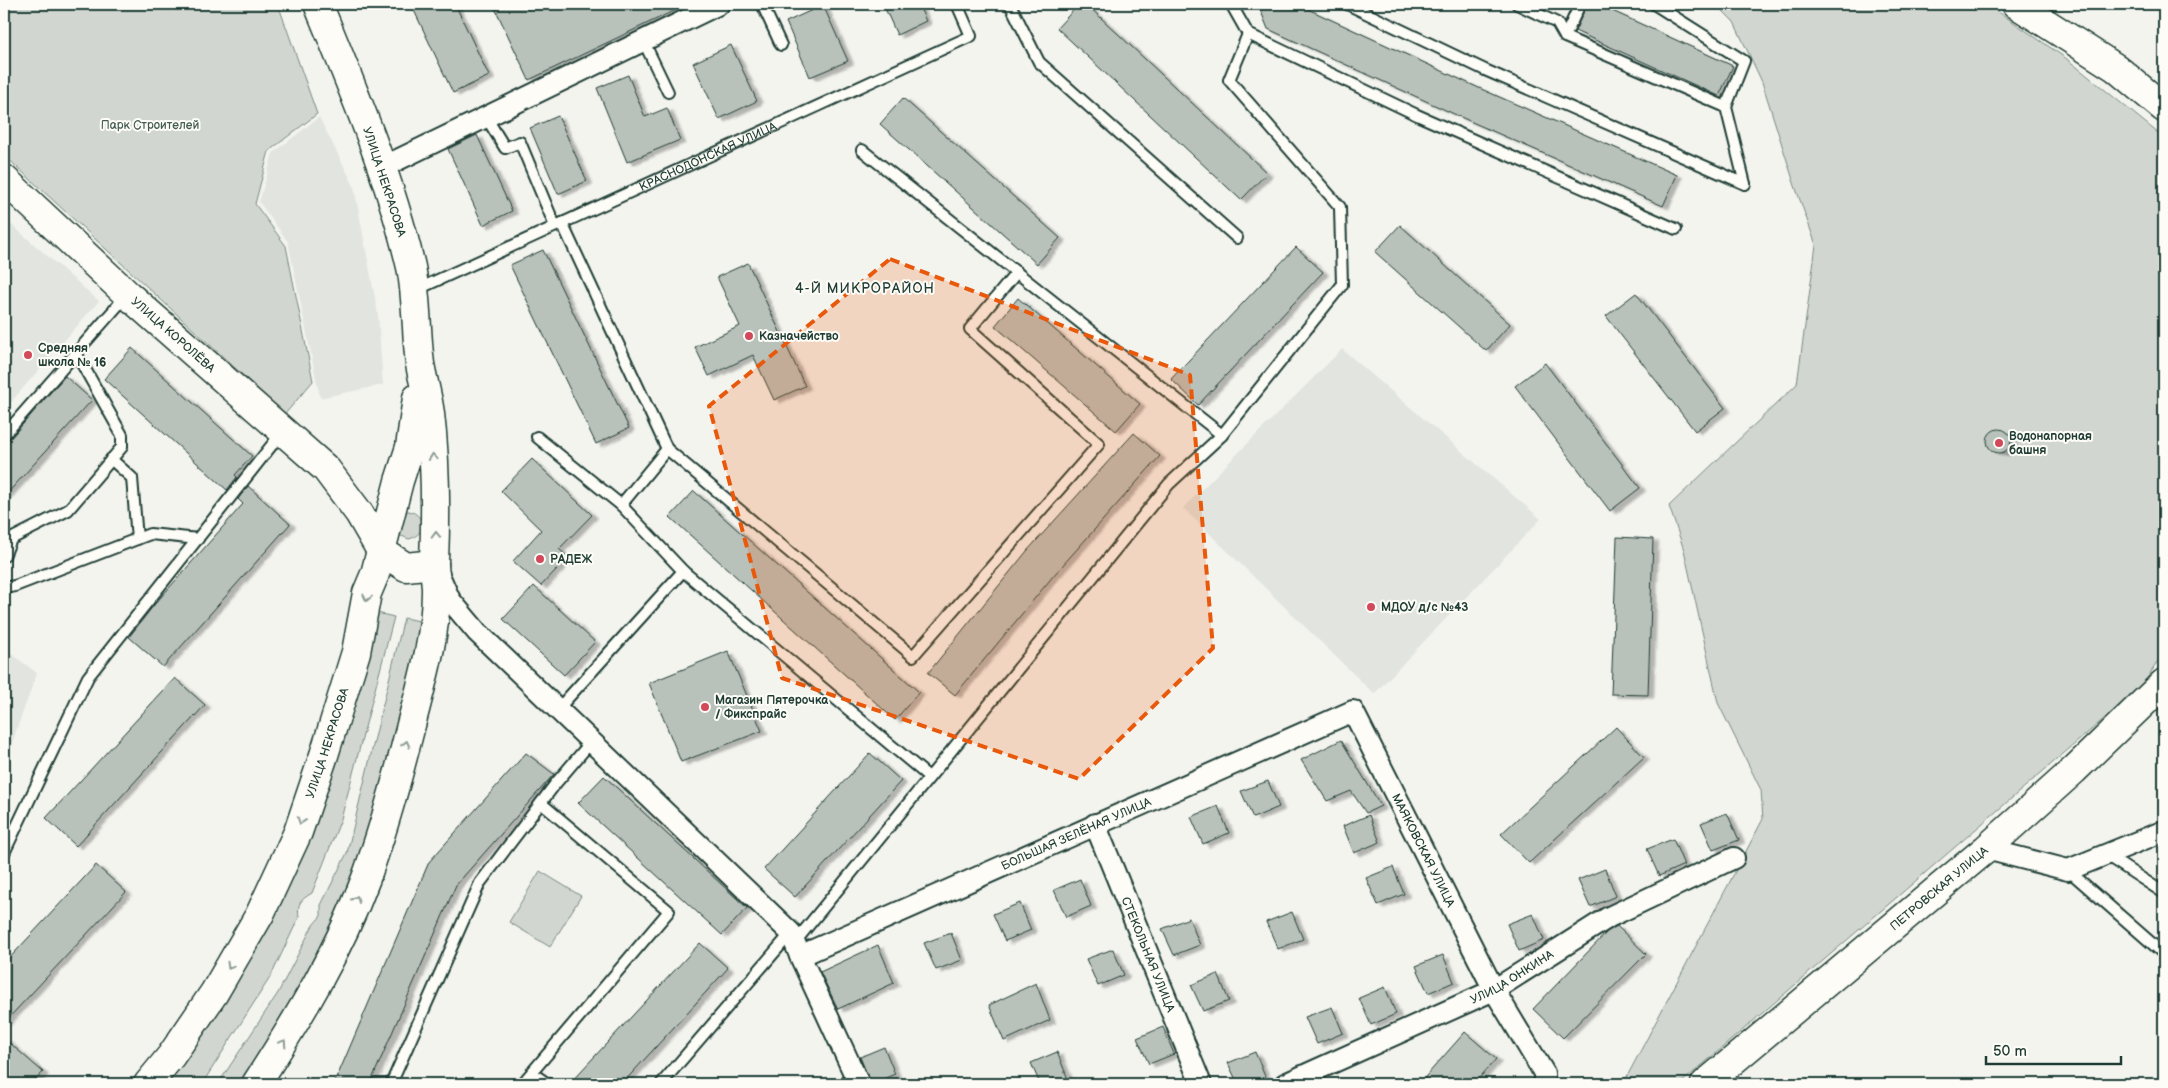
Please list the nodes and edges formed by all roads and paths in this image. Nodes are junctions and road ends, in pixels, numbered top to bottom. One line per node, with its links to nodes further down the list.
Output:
1 (318, 4): 21 (main road, УЛИЦА НЕКРАСОВА)
2 (719, 4): 14 (street)
3 (762, 4): 15 (lane)
4 (957, 4): 23 (lane, КРАСНОДОНСКАЯ УЛИЦА)
5 (1010, 4): 25 (lane)
6 (1231, 4): 12 (lane)
7 (1347, 4): 17 (lane)
8 (1517, 4): 13 (lane)
9 (1580, 4): 13 (lane)
10 (1654, 4): 17 (lane)
11 (2016, 4): 18 (main road)
12 (1248, 34): 24 (lane); 33 (lane)
13 (1565, 36): 17 (lane)
14 (643, 40): 16 (lane); 19 (street)
15 (781, 45)
16 (668, 92)
17 (1726, 106)
18 (2164, 108)
19 (486, 117): 21 (street); 23 (lane)
20 (862, 150): 26 (lane)
21 (381, 168): 27 (main road, УЛИЦА НЕКРАСОВА)
22 (4, 179): 28 (main road, УЛИЦА КОРОЛЁВА)
23 (559, 224): 27 (lane, КРАСНОДОНСКАЯ УЛИЦА); 35 (lane)
24 (1676, 229)
25 (1237, 238)
26 (1017, 272): 33 (lane); 35 (lane)
27 (413, 291): 30 (main road, УЛИЦА НЕКРАСОВА)
28 (128, 295): 29 (lane); 31 (main road, УЛИЦА КОРОЛЁВА)
29 (76, 353): 32 (lane); 36 (lane)
30 (421, 368): 38 (main road, УЛИЦА НЕКРАСОВА); 40 (main road, УЛИЦА НЕКРАСОВА, one-way to 30)
31 (283, 431): 37 (main road, УЛИЦА КОРОЛЁВА); 41 (lane)
32 (4, 435)
33 (1222, 435): 52 (lane)
34 (537, 437): 39 (lane)
35 (667, 449): 39 (lane)
36 (111, 459): 42 (lane); 44 (lane)
37 (342, 490): 38 (main road); 43 (main road, УЛИЦА КОРОЛЁВА)
38 (395, 498): 40 (main road); 43 (main road, УЛИЦА НЕКРАСОВА)
39 (621, 505): 46 (lane)
40 (436, 506): 45 (main road, УЛИЦА НЕКРАСОВА, one-way to 40)
41 (198, 538): 42 (lane); 57 (lane)
42 (136, 539): 47 (lane)
43 (381, 551): 45 (main road); 66 (main road, УЛИЦА НЕКРАСОВА, one-way to 66)
44 (4, 556)
45 (434, 564): 49 (street); 67 (main road, УЛИЦА НЕКРАСОВА, one-way to 45)
46 (683, 571): 49 (lane); 52 (lane)
47 (4, 588)
48 (2164, 683): 56 (main road, ПЕТРОВСКАЯ УЛИЦА)
49 (557, 710): 51 (street)
50 (1353, 711): 54 (street, БОЛЬШАЯ ЗЕЛЁНАЯ УЛИЦА); 64 (street, МАЯКОВСКАЯ УЛИЦА)
51 (591, 742): 53 (lane); 62 (street)
52 (929, 777): 62 (lane)
53 (541, 803): 65 (lane); 68 (lane)
54 (1095, 824): 62 (street, БОЛЬШАЯ ЗЕЛЁНАЯ УЛИЦА); 73 (street, СТЕКОЛЬНАЯ УЛИЦА)
55 (2164, 831): 58 (street)
56 (1986, 849): 60 (street); 76 (main road, ПЕТРОВСКАЯ УЛИЦА)
57 (4, 853)
58 (2106, 855): 60 (street); 61 (lane)
59 (1734, 858): 64 (street, УЛИЦА ОНКИНА)
60 (2068, 870): 63 (lane)
61 (2164, 893)
62 (795, 944): 71 (lane); 72 (street)
63 (2164, 954)
64 (1494, 990): 74 (street, УЛИЦА ОНКИНА); 75 (street, МАЯКОВСКАЯ УЛИЦА)
65 (532, 1073): 69 (lane); 70 (lane)
66 (148, 1084)
67 (256, 1084)
68 (391, 1084)
69 (522, 1084)
70 (548, 1084)
71 (661, 1084)
72 (859, 1084)
73 (1201, 1084)
74 (1285, 1084)
75 (1544, 1084)
76 (1705, 1084)

